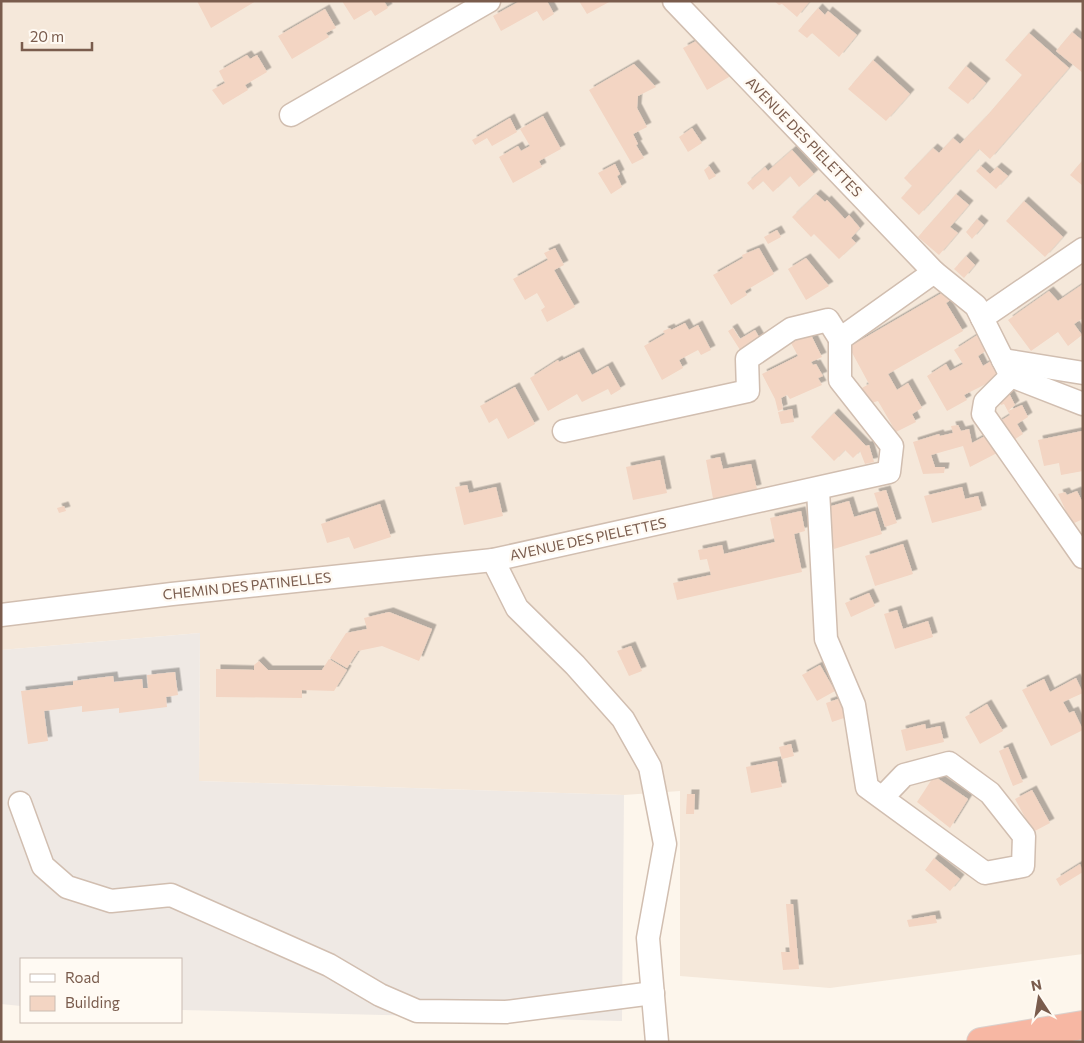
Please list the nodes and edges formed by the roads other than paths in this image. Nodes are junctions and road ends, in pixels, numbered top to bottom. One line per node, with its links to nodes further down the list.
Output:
1 (489, 1): 3 (street)
2 (674, 1): 5 (street, AVENUE DES PIELETTES)
3 (291, 115)
4 (1083, 249): 6 (street)
5 (934, 272): 6 (street, AVENUE DES PIELETTES); 7 (street)
6 (982, 318): 8 (street, AVENUE DES PIELETTES)
7 (840, 338): 11 (street); 12 (street, AVENUE DES PIELETTES)
8 (1007, 368): 9 (street); 10 (street); 13 (street)
9 (1083, 373)
10 (1083, 404)
11 (564, 431)
12 (818, 490): 14 (street, AVENUE DES PIELETTES); 16 (street)
13 (1083, 557)
14 (494, 560): 15 (street, CHEMIN DES PATINELLES); 18 (street, AVENUE DES PIELETTES)
15 (1, 615)
16 (882, 798): 16 (street)
17 (20, 803): 18 (street)
18 (654, 1001): 20 (street, AVENUE DES PIELETTES)
19 (1083, 1025): 21 (highway)
20 (657, 1042)
21 (981, 1042)

